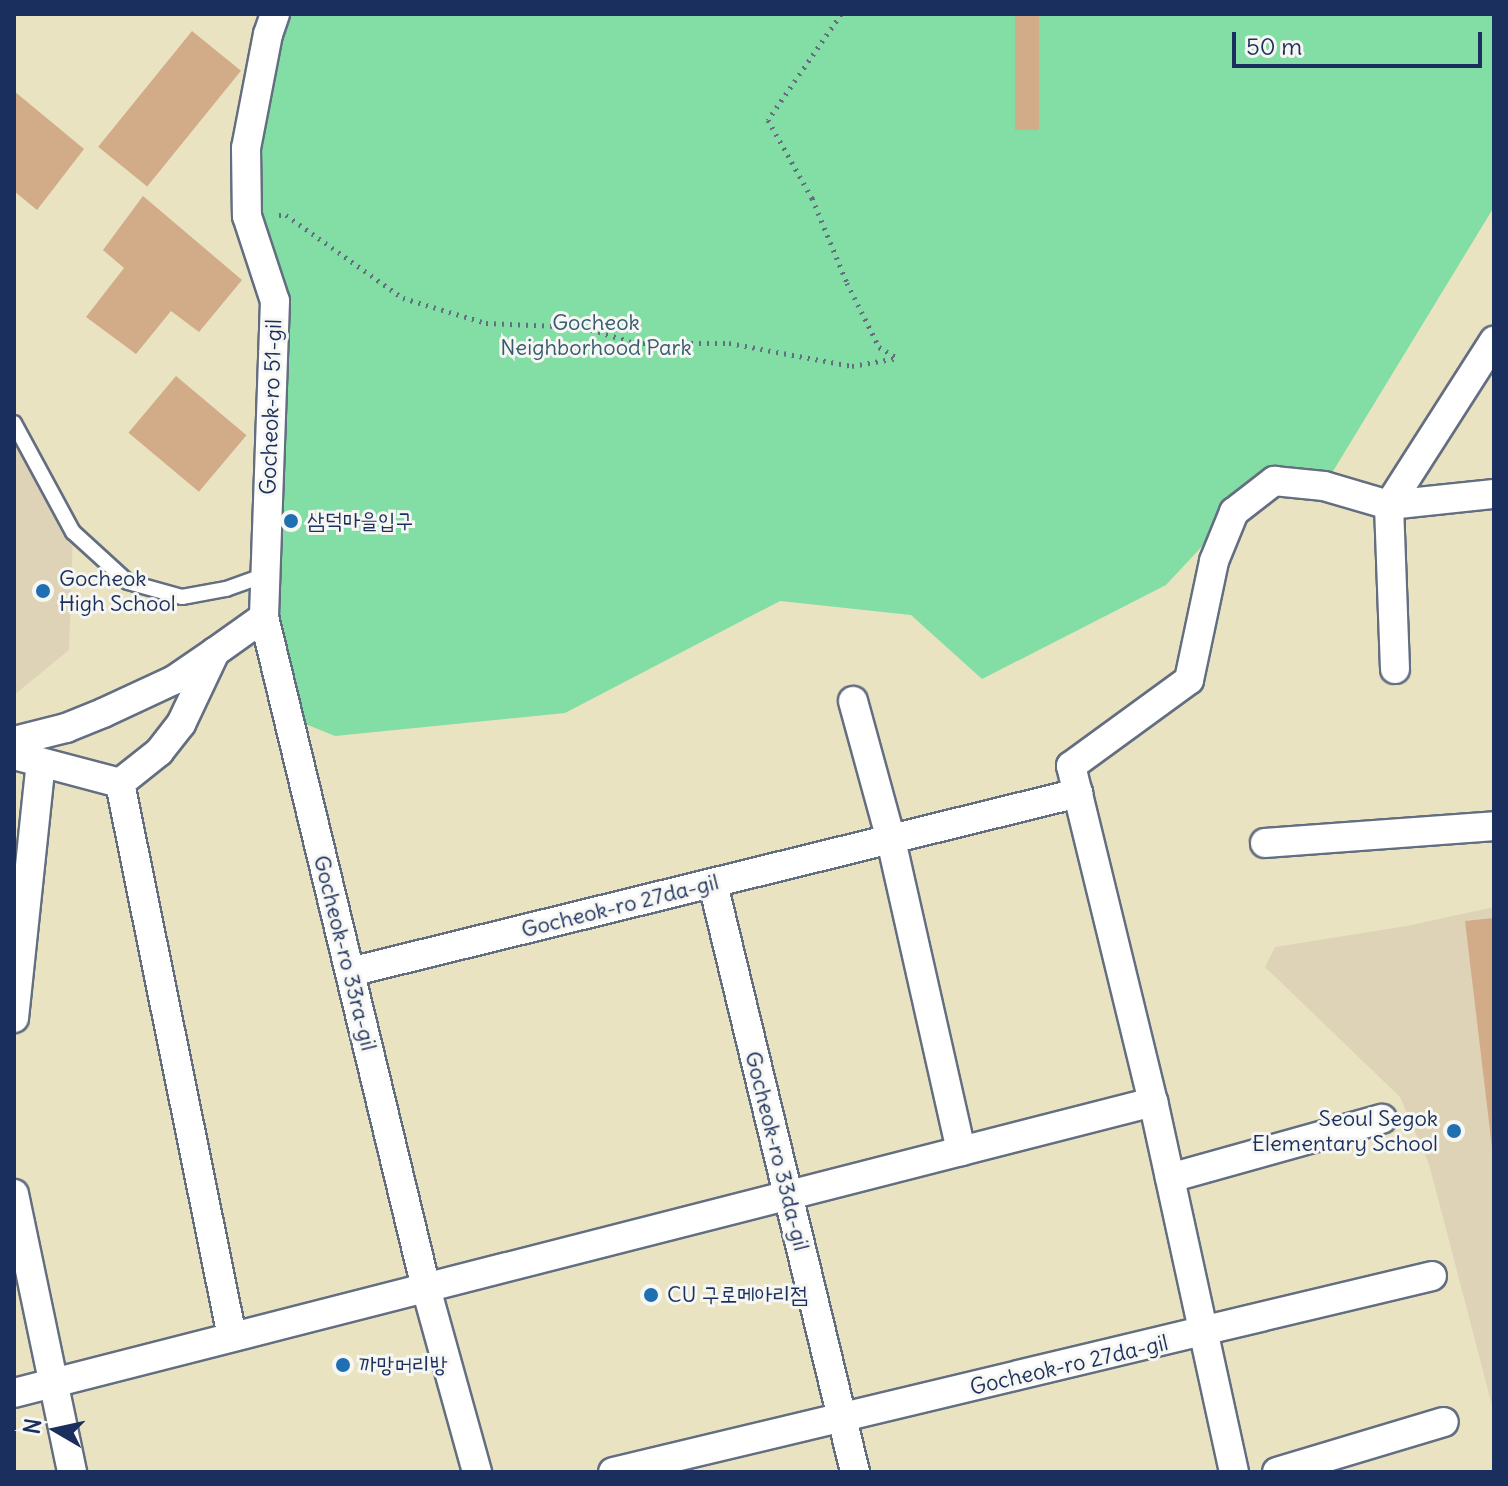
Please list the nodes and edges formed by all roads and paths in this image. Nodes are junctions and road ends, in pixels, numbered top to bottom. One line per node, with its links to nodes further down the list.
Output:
1 (275, 14): 3 (street, Gocheok-ro 51-gil)
2 (841, 14): 3 (path)
3 (247, 216): 8 (street, Gocheok-ro 51-gil)
4 (1494, 341): 7 (street)
5 (14, 423): 8 (lane)
6 (1494, 494): 7 (street)
7 (1389, 505): 11 (street); 15 (street)
8 (268, 574): 9 (street, Gocheok-ro 51-gil)
9 (264, 617): 10 (street); 21 (street, Gocheok-ro 33ra-gil)
10 (215, 652): 13 (street); 16 (street)
11 (1395, 669)
12 (853, 701): 18 (street)
13 (14, 741)
14 (27, 759): 16 (street); 22 (street)
15 (1075, 780): 18 (street, Gocheok-ro 27da-gil); 23 (street)
16 (120, 783): 32 (street)
17 (1494, 826): 19 (street)
18 (891, 840): 20 (street, Gocheok-ro 27da-gil); 25 (street)
19 (1265, 843)
20 (713, 884): 21 (street, Gocheok-ro 27da-gil); 28 (street, Gocheok-ro 33da-gil)
21 (350, 972): 30 (street, Gocheok-ro 33ra-gil)
22 (14, 1018)
23 (1153, 1102): 25 (street); 26 (street)
24 (1382, 1119): 26 (street)
25 (961, 1151): 28 (street)
26 (1170, 1178): 31 (street)
27 (14, 1194): 33 (street)
28 (788, 1196): 30 (street); 35 (street, Gocheok-ro 33da-gil)
29 (1432, 1276): 31 (street, Gocheok-ro 27da-gil)
30 (426, 1288): 32 (street); 38 (street, Gocheok-ro 33ra-gil)
31 (1203, 1333): 35 (street, Gocheok-ro 27da-gil); 41 (street)
32 (232, 1337): 33 (street)
33 (51, 1384): 34 (street); 37 (street)
34 (14, 1393)
35 (842, 1418): 39 (street); 40 (street, Gocheok-ro 33da-gil)
36 (1444, 1422): 42 (street)
37 (72, 1472)
38 (477, 1472)
39 (613, 1472)
40 (855, 1472)
41 (1234, 1472)
42 (1277, 1472)

